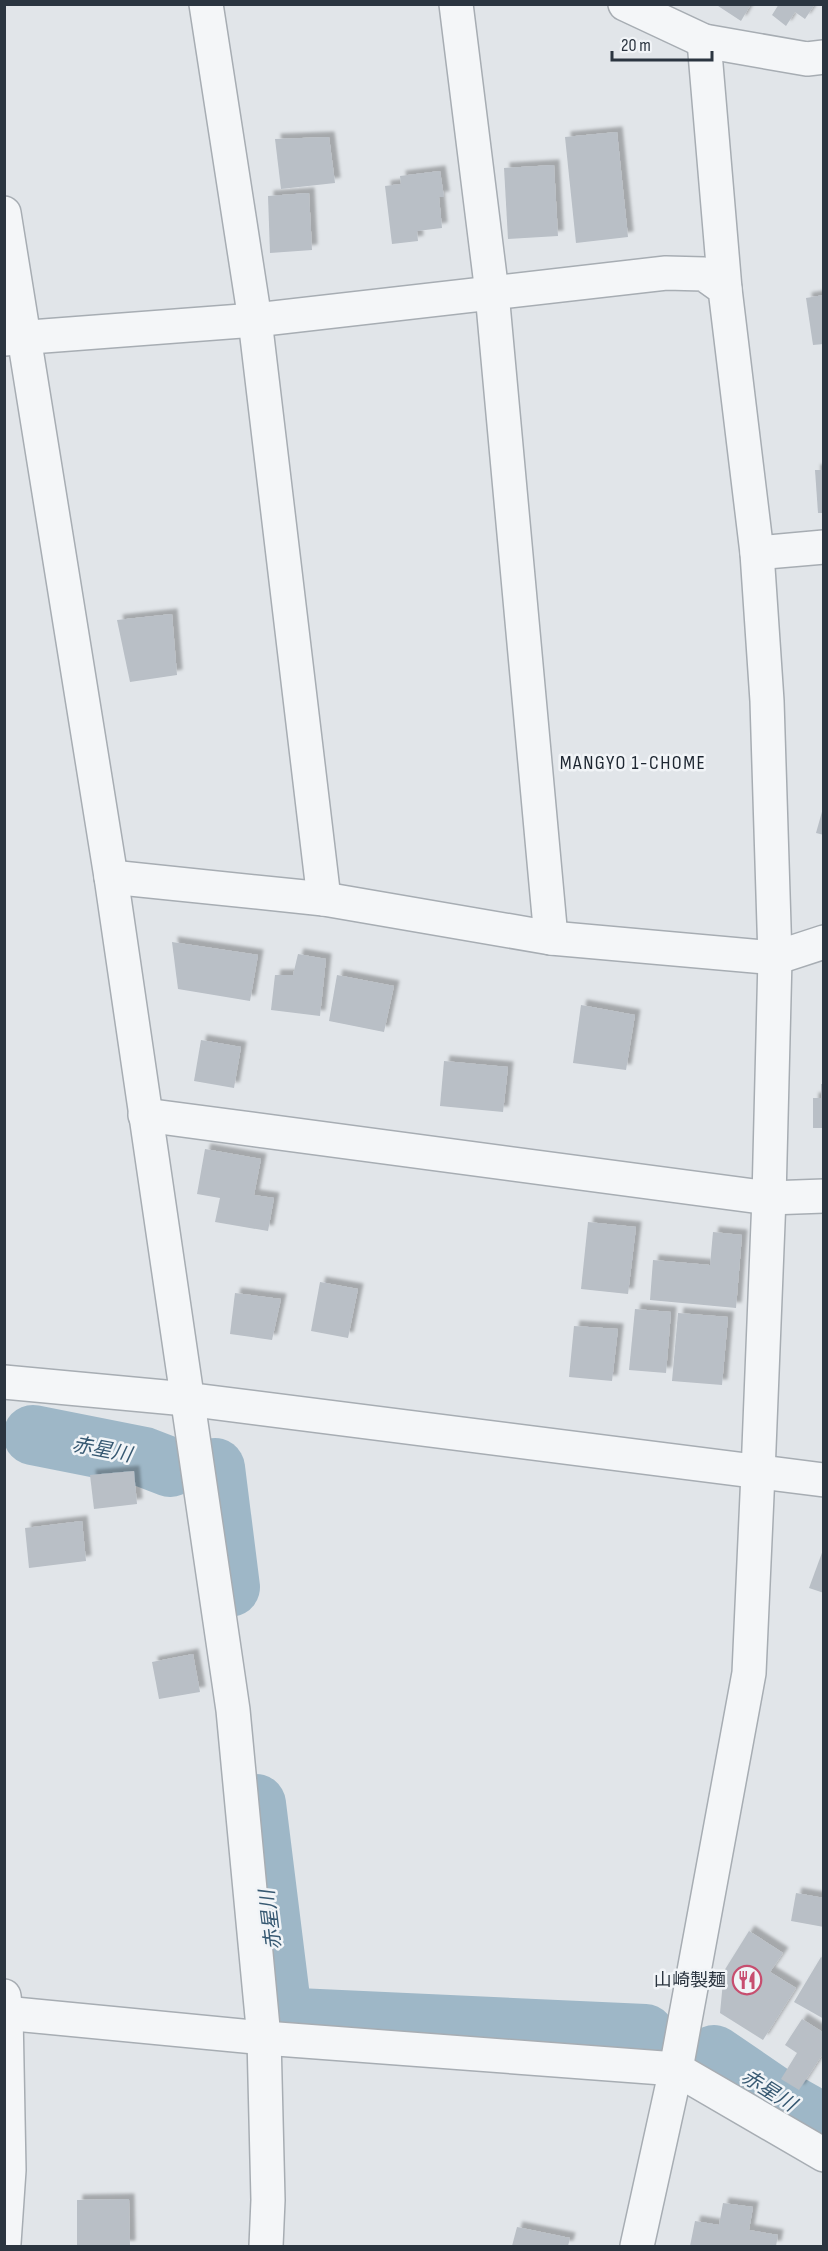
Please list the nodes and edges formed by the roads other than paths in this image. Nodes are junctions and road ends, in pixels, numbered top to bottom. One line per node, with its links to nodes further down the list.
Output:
1 (206, 4): 9 (street)
2 (456, 4): 8 (street)
3 (625, 4): 4 (street)
4 (704, 41): 5 (street); 7 (street)
5 (824, 57)
6 (4, 213): 10 (street)
7 (725, 289): 8 (street); 12 (street)
8 (492, 293): 9 (street); 15 (street)
9 (255, 320): 10 (street); 14 (street)
10 (14, 338): 13 (street)
11 (824, 547): 12 (street)
12 (757, 553): 17 (street)
13 (111, 877): 14 (street); 18 (street)
14 (324, 899): 15 (street)
15 (551, 938): 17 (street)
16 (824, 942): 17 (street)
17 (775, 958): 20 (street)
18 (145, 1115): 20 (street); 22 (street)
19 (824, 1196): 20 (street)
20 (769, 1197): 23 (street)
21 (4, 1382): 22 (street)
22 (186, 1399): 23 (street); 26 (street)
23 (758, 1473): 24 (street); 27 (street)
24 (824, 1480)
25 (5, 2007): 26 (street); 29 (street)
26 (264, 2038): 27 (street); 30 (street)
27 (676, 2069): 28 (street); 31 (street)
28 (824, 2156)
29 (4, 2243)
30 (266, 2247)
31 (637, 2247)

